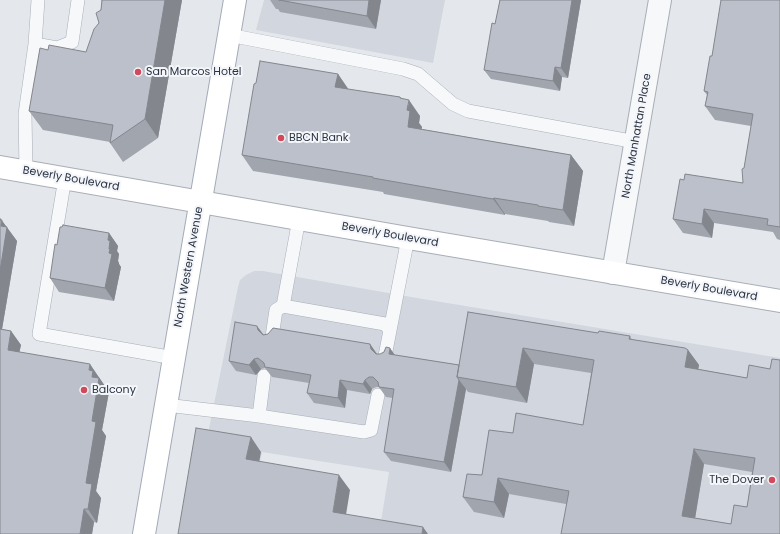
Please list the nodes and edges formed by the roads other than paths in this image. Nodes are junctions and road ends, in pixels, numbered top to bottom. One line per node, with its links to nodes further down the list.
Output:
1 (38, 0): 6 (lane)
2 (78, 0): 6 (lane)
3 (235, 0): 5 (main road, North Western Avenue)
4 (660, 0): 7 (street, North Manhattan Place)
5 (229, 35): 7 (lane); 11 (main road, North Western Avenue)
6 (35, 44): 9 (lane)
7 (636, 142): 14 (street, North Manhattan Place)
8 (0, 167): 9 (main road, Beverly Boulevard)
9 (26, 171): 10 (main road, Beverly Boulevard)
10 (65, 178): 11 (main road, Beverly Boulevard); 20 (lane)
11 (200, 202): 12 (main road, Beverly Boulevard); 20 (main road, North Western Avenue)
12 (299, 219): 13 (main road, Beverly Boulevard); 16 (lane)
13 (408, 238): 14 (main road, Beverly Boulevard); 17 (lane)
14 (613, 273): 15 (main road, Beverly Boulevard)
15 (780, 301)
16 (283, 306): 17 (lane); 18 (lane)
17 (390, 330): 19 (lane)
18 (272, 337)
19 (385, 356)
20 (174, 358): 23 (main road, North Western Avenue)
21 (264, 376): 24 (lane)
22 (378, 395): 24 (lane)
23 (166, 405): 24 (lane); 25 (main road, North Western Avenue)
24 (259, 416)
25 (144, 534)

